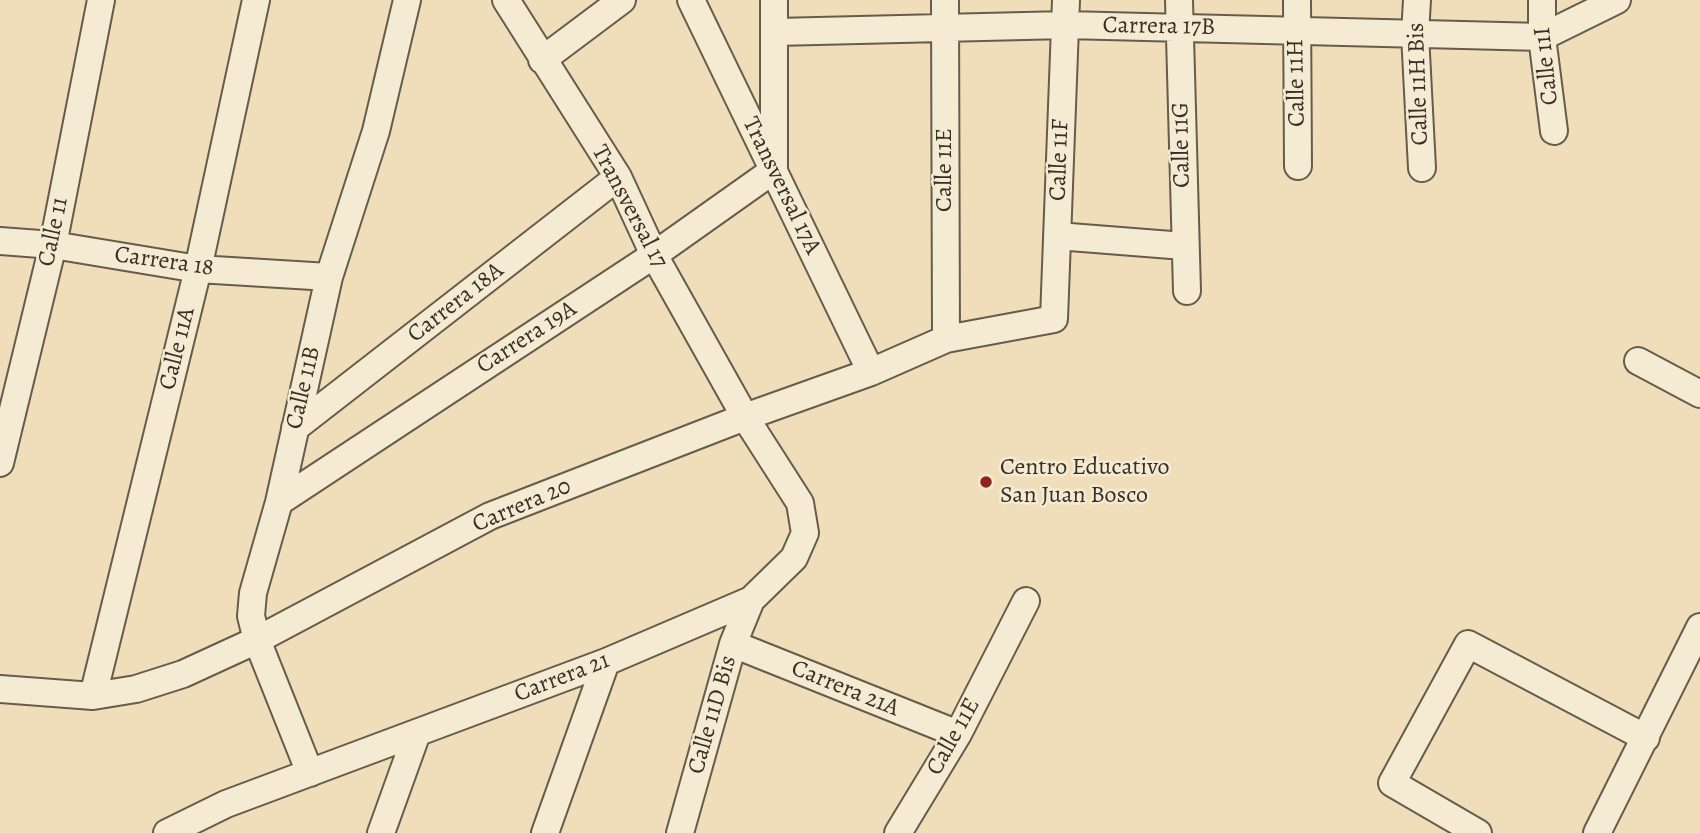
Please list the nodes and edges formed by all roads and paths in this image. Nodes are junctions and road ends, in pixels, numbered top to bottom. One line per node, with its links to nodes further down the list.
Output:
1 (101, 0): 29 (street, Calle 11)
2 (256, 0): 32 (street, Calle 11A)
3 (407, 0): 33 (street, Calle 11B)
4 (506, 0): 21 (street, Transversal 17)
5 (622, 0): 21 (street)
6 (691, 0): 25 (street, Transversal 17A)
7 (774, 0): 17 (street)
8 (945, 0): 16 (street, Calle 11E)
9 (1180, 0): 15 (street, Calle 11G)
10 (1297, 0): 18 (street, Calle 11H)
11 (1417, 0): 19 (street, Calle 11H Bis)
12 (1542, 0): 20 (street, Calle 11I)
13 (1617, 0): 20 (street)
14 (1066, 13): 15 (street, Carrera 17B); 16 (street, Carrera 17B); 27 (street, Calle 11F)
15 (1179, 27): 18 (street, Carrera 17B); 30 (street, Calle 11G)
16 (944, 30): 17 (street, Carrera 17B); 36 (street, Calle 11E)
17 (776, 32): 25 (street)
18 (1296, 33): 19 (street, Carrera 17B); 23 (street, Calle 11H)
19 (1415, 34): 20 (street, Carrera 17B); 24 (street, Calle 11H Bis)
20 (1542, 37): 22 (street, Calle 11I)
21 (542, 60): 26 (street, Transversal 17)
22 (1554, 131)
23 (1298, 166)
24 (1422, 168)
25 (774, 170): 31 (street, Carrera 19A); 38 (street, Transversal 17A)
26 (618, 177): 31 (street, Transversal 17); 41 (street, Carrera 18A)
27 (1057, 236): 30 (street); 35 (street, Calle 11F)
28 (0, 241): 29 (street, Carrera 18)
29 (53, 245): 32 (street, Carrera 18); 42 (street, Calle 11)
30 (1184, 246): 34 (street, Calle 11G)
31 (654, 255): 40 (street, Transversal 17); 43 (street, Carrera 19A)
32 (198, 270): 33 (street, Carrera 18); 51 (street, Calle 11A)
33 (329, 277): 41 (street, Calle 11B)
34 (1187, 291)
35 (1054, 319): 36 (street, Carrera 20)
36 (946, 339): 38 (street, Carrera 20)
37 (1638, 361): 39 (street)
38 (871, 372): 40 (street, Carrera 20)
39 (1700, 394)
40 (745, 417): 44 (street, Carrera 21); 47 (street, Carrera 20)
41 (295, 428): 43 (street, Calle 11B)
42 (0, 463)
43 (279, 502): 47 (street, Calle 11B)
44 (751, 600): 48 (street, Calle 11D Bis); 49 (street, Carrera 21)
45 (1026, 601): 53 (street, Calle 11E)
46 (1700, 627): 54 (street)
47 (257, 640): 51 (street, Carrera 20); 55 (street, Calle 11B)
48 (733, 644): 53 (street, Carrera 21A); 61 (street, Calle 11D Bis)
49 (606, 662): 52 (street, Carrera 21); 60 (street)
50 (0, 689): 51 (street, Carrera 20)
51 (93, 696)
52 (417, 733): 55 (street, Carrera 21); 59 (street)
53 (958, 734): 62 (street, Calle 11E)
54 (1646, 738): 63 (street); 64 (street)
55 (310, 773): 56 (street, Carrera 21)
56 (226, 804): 57 (street, Carrera 21); 58 (street)
57 (167, 833)
58 (215, 833)
59 (381, 833)
60 (545, 833)
61 (680, 833)
62 (898, 833)
63 (1478, 833)
64 (1597, 833)

